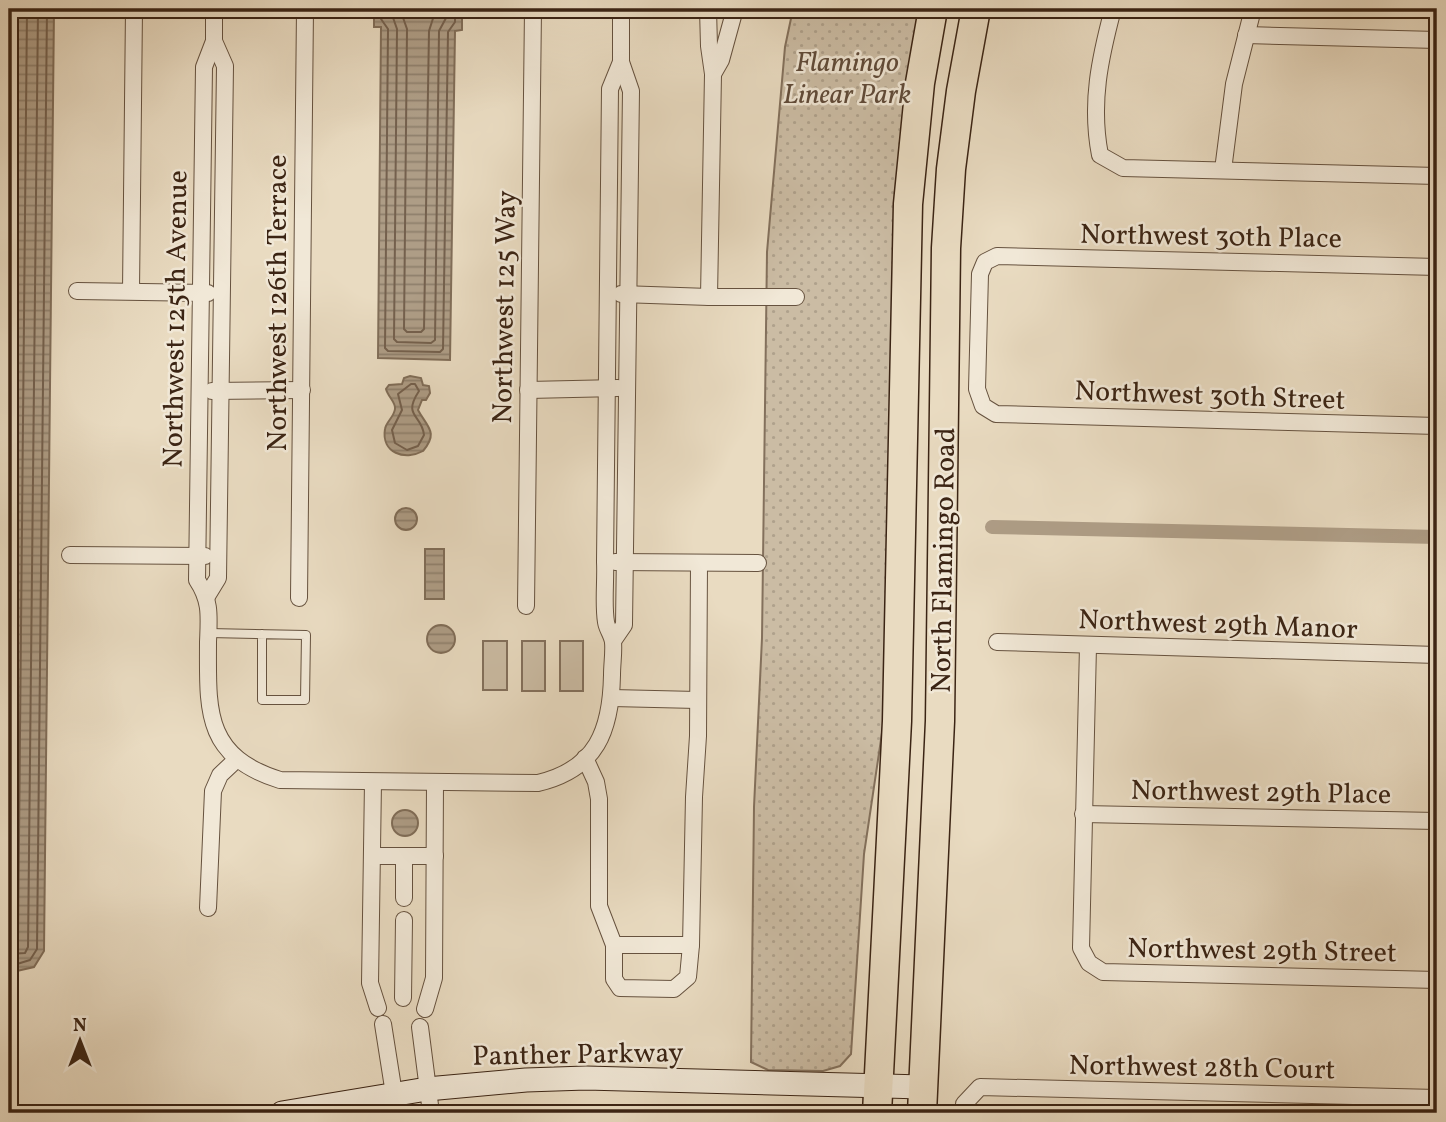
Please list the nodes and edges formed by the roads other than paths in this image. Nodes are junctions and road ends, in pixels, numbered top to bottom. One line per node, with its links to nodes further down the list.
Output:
1 (134, 9): 21 (street)
2 (214, 9): 14 (street, Northwest 125th Avenue)
3 (305, 9): 30 (street, Northwest 126th Terrace)
4 (533, 9): 31 (street, Northwest 125 Way)
5 (621, 9): 15 (street)
6 (708, 9): 16 (street)
7 (735, 9): 16 (street)
8 (933, 9): 72 (highway, North Flamingo Road)
9 (976, 9): 75 (highway, North Flamingo Road)
10 (1113, 9): 17 (street)
11 (1253, 9): 12 (street)
12 (1246, 35): 13 (street); 17 (street)
13 (1437, 40)
14 (214, 41): 22 (street, Northwest 125th Avenue); 23 (street, Northwest 125th Avenue)
15 (621, 62): 24 (street); 25 (street)
16 (713, 74): 26 (street)
17 (1223, 170): 18 (street)
18 (1437, 176)
19 (1437, 267): 34 (street, Northwest 30th Place)
20 (77, 291): 21 (street)
21 (131, 291): 22 (street)
22 (200, 293): 23 (street); 32 (street, Northwest 125th Avenue)
23 (222, 293): 33 (street, Northwest 125th Avenue)
24 (608, 293): 25 (street); 28 (street)
25 (629, 294): 26 (street); 29 (street)
26 (709, 297): 27 (street)
27 (796, 297)
28 (607, 387): 29 (street); 31 (street); 39 (street)
29 (628, 388): 40 (street)
30 (302, 390): 33 (street); 44 (street, Northwest 126th Terrace)
31 (528, 390): 45 (street, Northwest 125 Way)
32 (199, 391): 33 (street); 37 (street, Northwest 125th Avenue)
33 (221, 391): 38 (street, Northwest 125th Avenue)
34 (983, 406): 35 (street, Northwest 30th Street)
35 (1437, 426)
36 (70, 555): 37 (street)
37 (197, 556): 38 (street); 43 (street, Northwest 125th Avenue)
38 (218, 557): 43 (street, Northwest 125th Avenue)
39 (606, 562): 40 (street); 48 (street)
40 (625, 562): 41 (street); 48 (street)
41 (699, 563): 42 (street); 53 (street)
42 (758, 563)
43 (207, 596): 46 (street, Northwest 125th Avenue)
44 (299, 598)
45 (526, 606)
46 (209, 633): 47 (lane); 55 (street, Northwest 125th Avenue)
47 (262, 634): 47 (lane)
48 (613, 641): 52 (street)
49 (997, 642): 50 (street, Northwest 29th Manor)
50 (1087, 646): 51 (street, Northwest 29th Manor); 58 (street)
51 (1437, 655)
52 (611, 698): 53 (street); 54 (street)
53 (698, 699): 67 (street)
54 (585, 758): 57 (street); 66 (street)
55 (237, 760): 56 (street); 64 (street)
56 (373, 782): 57 (street); 60 (street)
57 (435, 783): 62 (street)
58 (1083, 814): 59 (street, Northwest 29th Place); 68 (street, Northwest 29th Street)
59 (1437, 821)
60 (372, 856): 61 (street); 69 (street)
61 (404, 856): 62 (street); 63 (street)
62 (435, 856): 69 (street)
63 (404, 898)
64 (208, 908)
65 (404, 920): 69 (street)
66 (614, 945): 67 (street); 67 (street)
67 (691, 945)
68 (1437, 980)
69 (403, 998)
70 (383, 1024): 76 (street)
71 (419, 1027): 73 (street)
72 (877, 1084): 73 (main road, Panther Parkway); 75 (main road, Panther Parkway); 80 (highway, North Flamingo Road)
73 (427, 1089): 76 (main road, Panther Parkway); 79 (street)
74 (1437, 1098): 77 (street, Northwest 28th Court)
75 (922, 1100)
76 (395, 1103): 78 (main road, Panther Parkway)
77 (966, 1105)
78 (282, 1113)
79 (431, 1113)
80 (877, 1113)

